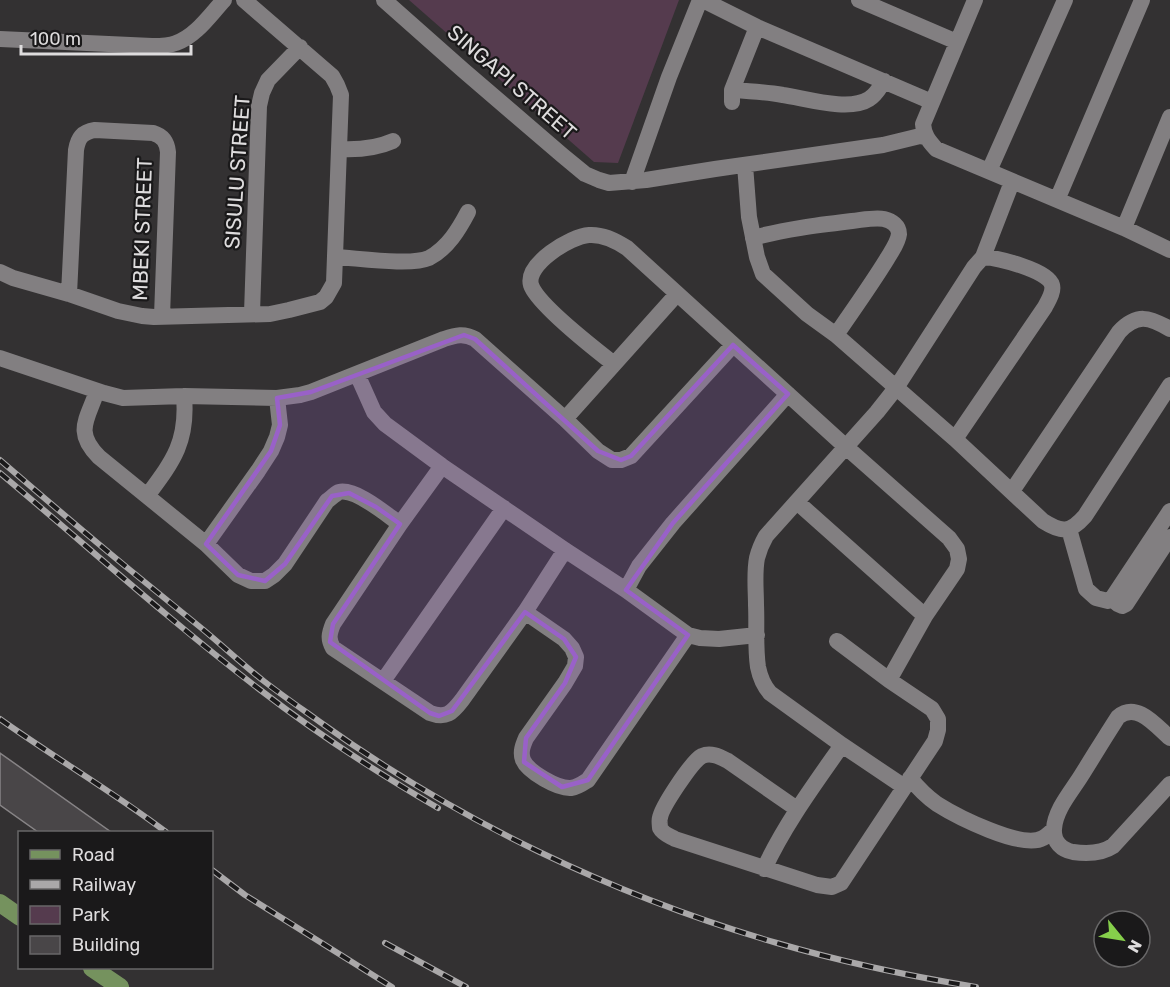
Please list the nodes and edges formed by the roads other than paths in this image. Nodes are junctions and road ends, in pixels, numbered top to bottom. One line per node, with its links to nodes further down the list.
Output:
1 (224, 0): 10 (street)
2 (244, 0): 12 (street)
3 (384, 0): 21 (street, SINGAPI STREET)
4 (701, 0): 9 (street); 21 (street)
5 (859, 0): 11 (street)
6 (975, 0): 11 (street)
7 (1065, 0): 20 (street)
8 (1142, 0): 23 (street)
9 (757, 27): 13 (street); 13 (street)
10 (0, 39)
11 (957, 42): 14 (street)
12 (300, 47): 18 (street); 33 (street, SISULU STREET)
13 (884, 81): 14 (street)
14 (932, 102): 17 (street)
15 (1170, 117): 25 (street)
16 (393, 141): 18 (street)
17 (931, 143): 19 (street); 20 (street)
18 (339, 149): 28 (street)
19 (745, 165): 21 (street); 26 (street)
20 (989, 171): 22 (street)
21 (632, 182)
22 (1012, 182): 23 (street); 29 (street)
23 (1057, 200): 25 (street)
24 (468, 212): 28 (street)
25 (1124, 228): 27 (street)
26 (753, 238): 36 (street); 36 (street)
27 (1170, 250)
28 (335, 257): 33 (street)
29 (983, 257): 42 (street); 48 (street)
30 (0, 272): 31 (street)
31 (69, 294): 34 (street); 34 (street, MBEKI STREET)
32 (677, 294): 37 (street); 39 (street); 39 (street)
33 (252, 313): 34 (street)
34 (162, 316)
35 (1170, 329): 51 (street)
36 (836, 335): 42 (street)
37 (733, 345): 44 (street); 47 (street)
38 (0, 358): 43 (street)
39 (614, 364): 47 (street)
40 (357, 374): 46 (street); 47 (street); 50 (street)
41 (1170, 385): 57 (street)
42 (896, 388): 48 (street); 49 (street)
43 (97, 391): 45 (street); 52 (street)
44 (788, 394): 49 (street); 61 (street)
45 (184, 396): 46 (street); 52 (street)
46 (277, 398): 59 (street)
47 (565, 419)
48 (955, 439): 51 (street)
49 (846, 447): 53 (street); 64 (street)
50 (442, 466): 54 (street); 56 (street)
51 (1012, 491): 57 (street)
52 (147, 496): 59 (street)
53 (797, 502): 64 (street); 66 (street)
54 (504, 508): 60 (street); 69 (street)
55 (1170, 511): 62 (street)
56 (400, 524): 59 (street); 69 (street)
57 (1069, 529): 62 (street)
58 (1170, 537): 62 (street)
59 (206, 544)
60 (565, 550): 61 (street); 63 (street)
61 (626, 590): 65 (street)
62 (1113, 597)
63 (525, 612): 65 (street); 69 (street)
64 (925, 616): 68 (street)
65 (688, 635): 66 (street)
66 (757, 635): 71 (street)
67 (837, 641): 68 (street)
68 (889, 680): 72 (street)
69 (383, 681)
70 (1170, 738): 75 (street)
71 (842, 745): 72 (street); 74 (street)
72 (907, 782): 75 (street); 76 (street)
73 (1170, 784): 75 (street)
74 (797, 809): 76 (street); 76 (street)
75 (1054, 829)
76 (764, 869)
77 (0, 903): 78 (main road)
78 (18, 916)
79 (93, 969): 80 (main road)
80 (120, 987)

